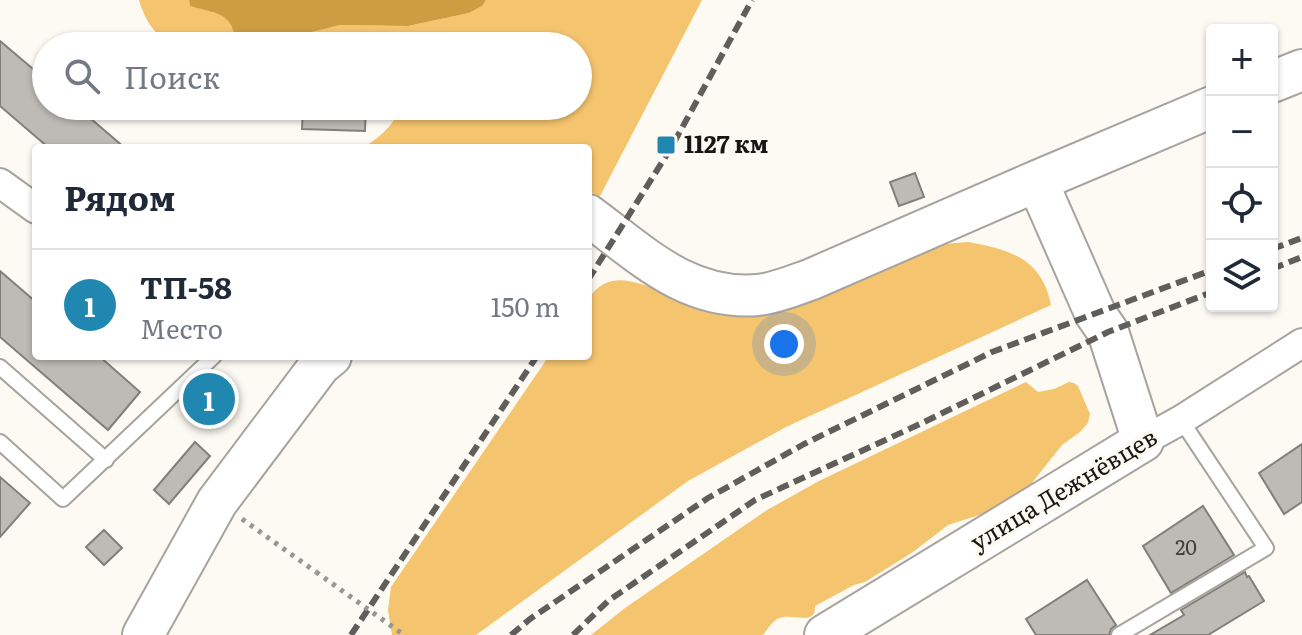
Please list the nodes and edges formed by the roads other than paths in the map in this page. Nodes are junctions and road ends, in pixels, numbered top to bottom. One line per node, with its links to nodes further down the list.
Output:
1 (1302, 70): 2 (main road)
2 (1278, 80)
3 (1206, 110): 4 (main road)
4 (1037, 181): 7 (main road); 13 (main road)
5 (0, 183): 6 (street)
6 (32, 206)
7 (592, 218)
8 (1302, 343): 12 (street, улица Дежнёвцев)
9 (210, 360): 15 (lane)
10 (314, 360): 16 (main road)
11 (0, 367): 15 (lane)
12 (1181, 420): 13 (street, улица Дежнёвцев); 18 (lane)
13 (1143, 441): 17 (main road, улица Дежнёвцев)
14 (0, 442): 15 (lane)
15 (106, 460)
16 (143, 635)
17 (825, 635)
18 (1119, 635)

